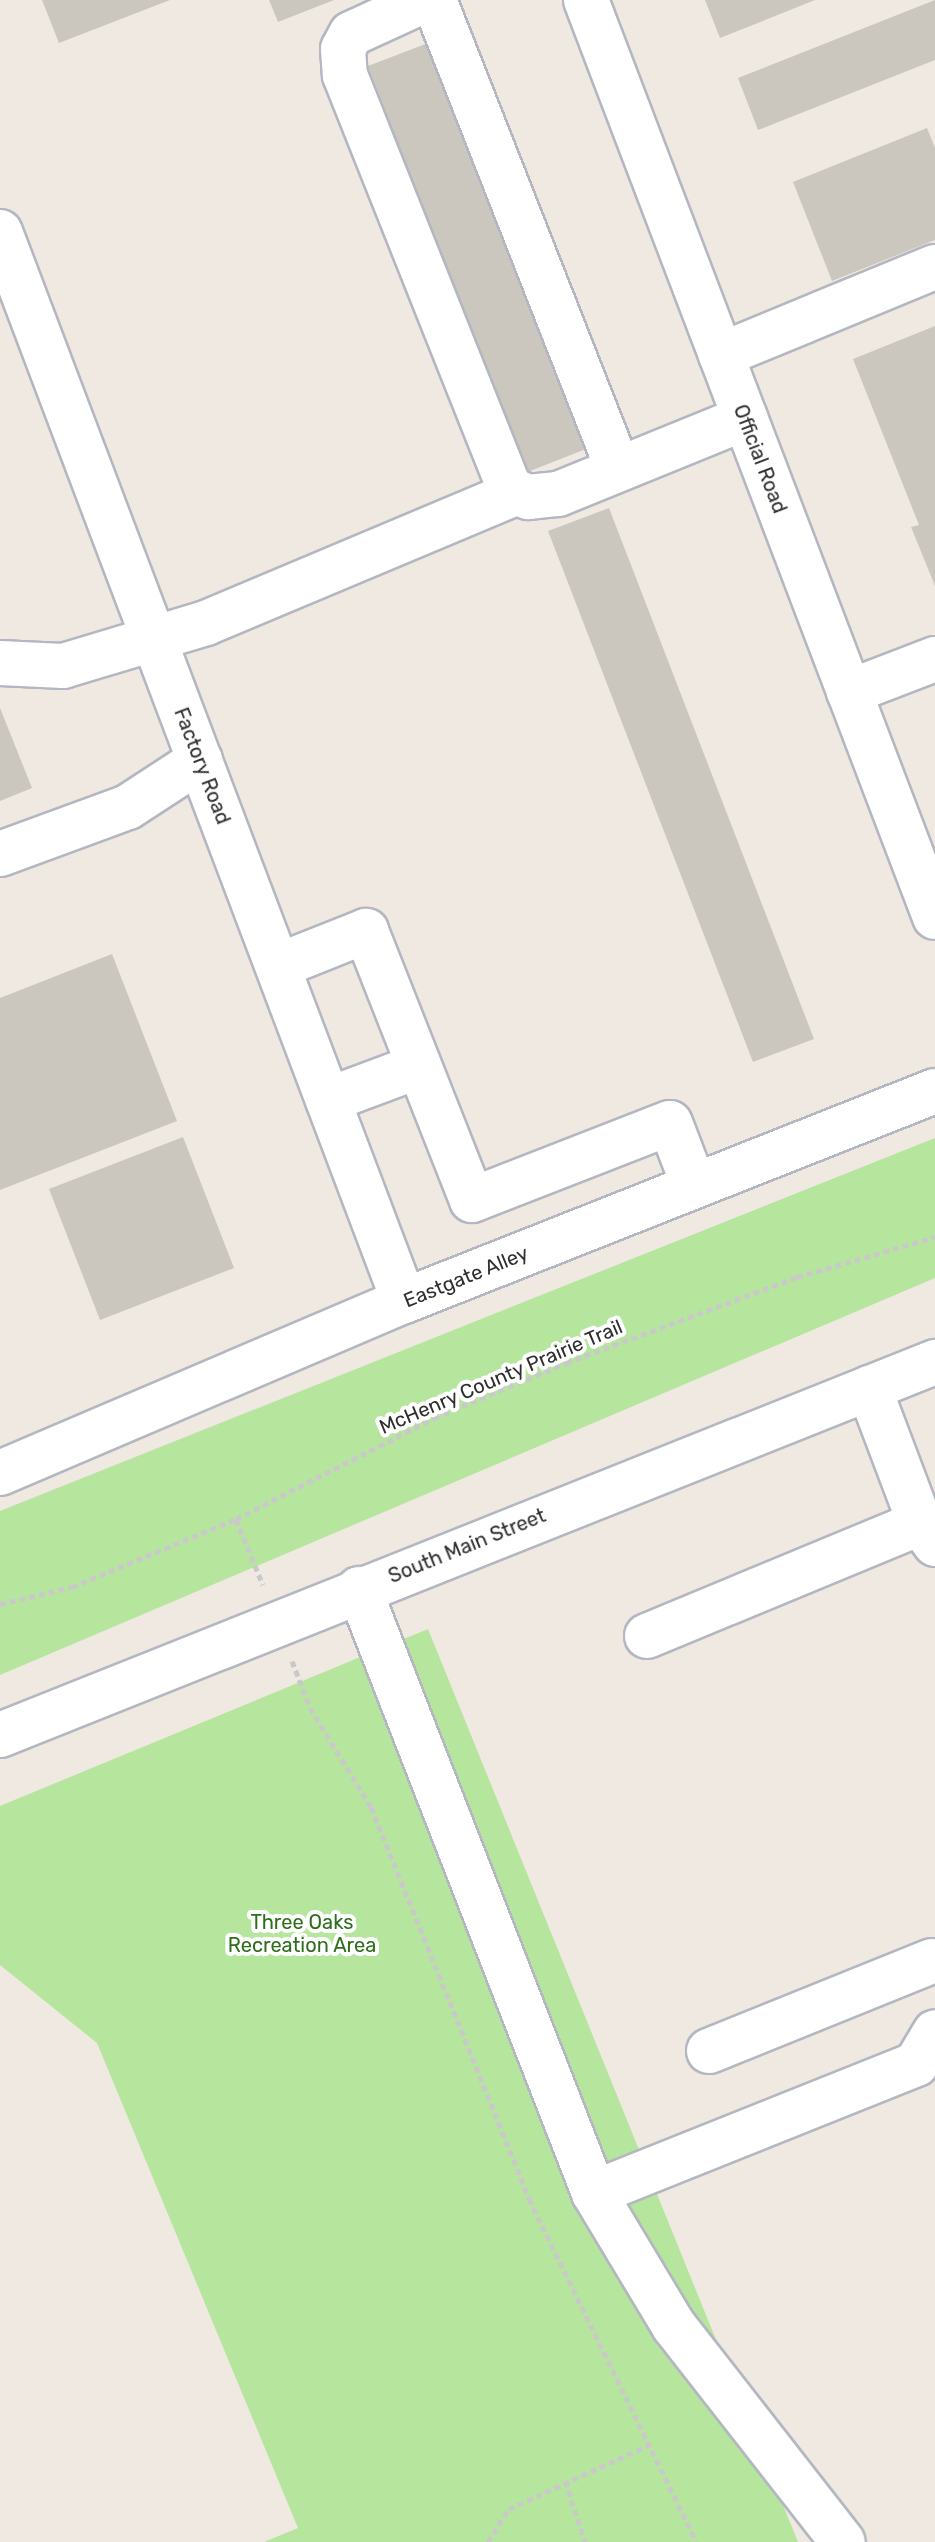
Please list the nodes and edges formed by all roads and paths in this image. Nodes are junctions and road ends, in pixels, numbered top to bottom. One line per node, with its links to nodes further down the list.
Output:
1 (425, 0): 9 (street)
2 (434, 0): 8 (street)
3 (586, 0): 6 (street, Official Road)
4 (4, 255): 10 (street, Factory Road)
5 (935, 267): 6 (street)
6 (721, 355): 7 (street, Official Road)
7 (745, 418): 8 (street); 13 (street, Official Road)
8 (618, 469): 9 (street)
9 (517, 492): 10 (street)
10 (153, 637): 12 (street); 14 (street, Factory Road)
11 (935, 659): 13 (street)
12 (0, 663)
13 (849, 692): 16 (street, Official Road)
14 (200, 760): 15 (street); 17 (street, Factory Road)
15 (0, 854)
16 (933, 905)
17 (278, 966): 18 (street); 20 (street, Factory Road)
18 (419, 1066): 20 (street); 21 (street)
19 (935, 1091): 21 (street, Eastgate Alley)
20 (328, 1100): 23 (street, Factory Road)
21 (694, 1186): 23 (street, Eastgate Alley)
22 (935, 1237): 27 (path, McHenry County Prairie Trail)
23 (404, 1301): 26 (street, Eastgate Alley)
24 (935, 1362): 25 (street, South Main Street)
25 (869, 1388): 28 (street); 29 (street, South Main Street)
26 (0, 1473)
27 (236, 1519): 30 (path, McHenry County Prairie Trail); 31 (path)
28 (927, 1534): 32 (street)
29 (359, 1589): 31 (street, South Main Street); 37 (street)
30 (0, 1604)
31 (278, 1624): 33 (street, South Main Street); 38 (path)
32 (647, 1636)
33 (0, 1735)
34 (934, 1964): 36 (street)
35 (935, 2032): 37 (street)
36 (709, 2051)
37 (594, 2193): 43 (street)
38 (651, 2444): 39 (path); 42 (path)
39 (565, 2481): 40 (path); 41 (path)
40 (488, 2542)
41 (585, 2542)
42 (696, 2542)
43 (843, 2542)

